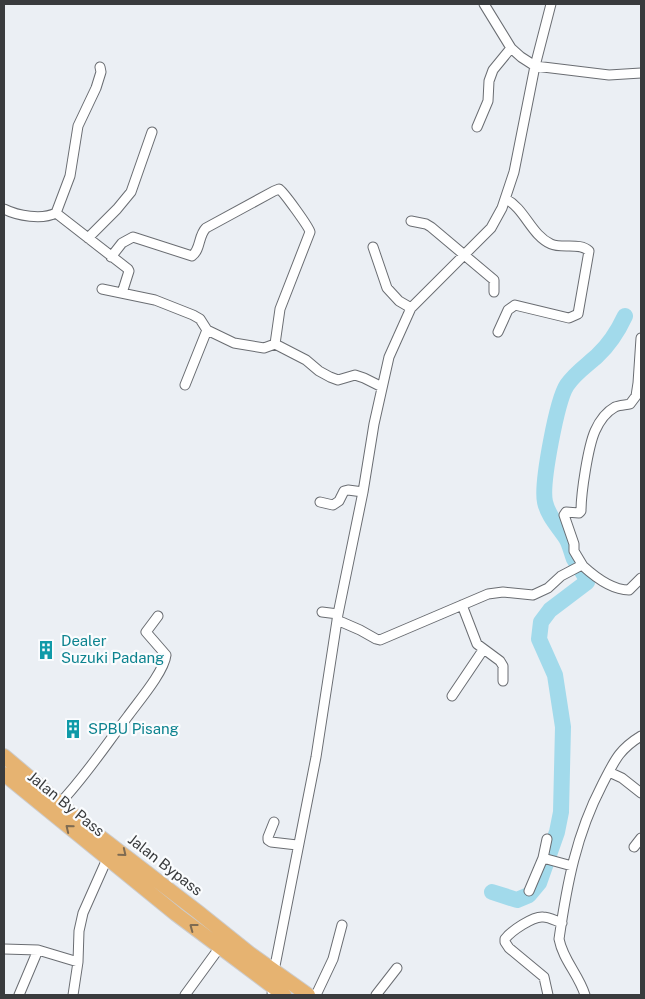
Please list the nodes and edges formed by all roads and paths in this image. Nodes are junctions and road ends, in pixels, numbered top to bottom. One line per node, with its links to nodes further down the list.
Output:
1 (484, 4): 3 (street)
2 (550, 4): 4 (street)
3 (511, 48): 4 (street); 7 (street)
4 (535, 66): 6 (street); 9 (street)
5 (100, 67): 11 (street)
6 (641, 73)
7 (477, 127)
8 (152, 132): 13 (street)
9 (506, 199): 15 (street); 22 (street)
10 (4, 209): 11 (street)
11 (56, 213): 13 (street)
12 (411, 221): 15 (street)
13 (88, 238): 16 (street)
14 (373, 247): 20 (street)
15 (463, 254): 18 (street); 20 (street)
16 (110, 257): 19 (street); 24 (street)
17 (102, 289): 19 (street)
18 (494, 292)
19 (122, 293): 21 (street)
20 (411, 308): 26 (street)
21 (207, 330): 24 (street); 25 (street)
22 (498, 332)
23 (641, 338): 29 (street)
24 (275, 344): 26 (street)
25 (185, 385)
26 (382, 387): 27 (street)
27 (363, 492): 28 (street); 34 (street)
28 (320, 502)
29 (580, 567): 30 (street); 31 (street)
30 (641, 578)
31 (462, 605): 34 (street); 35 (street)
32 (322, 612): 34 (street)
33 (158, 616): 43 (street)
34 (338, 617): 47 (street)
35 (483, 650): 36 (street); 37 (street)
36 (503, 681)
37 (452, 696)
38 (641, 736): 40 (street)
39 (4, 756): 43 (highway, Jalan Bypass)
40 (609, 772): 42 (street); 51 (street)
41 (4, 774): 49 (highway, Jalan By Pass, one-way to 41)
42 (641, 793)
43 (59, 804): 60 (highway, Jalan Bypass, one-way to 60)
44 (274, 822): 47 (street)
45 (641, 838): 48 (street)
46 (547, 839): 50 (street)
47 (297, 845): 60 (street)
48 (634, 847)
49 (107, 859): 55 (highway, Jalan Bypass, one-way to 49); 58 (street)
50 (547, 859): 51 (street); 52 (street)
51 (572, 866): 53 (street)
52 (530, 891)
53 (562, 922): 68 (street); 69 (street)
54 (342, 925): 66 (street)
55 (220, 947): 61 (highway, Jalan Bypass); 64 (street)
56 (4, 949): 57 (street)
57 (38, 950): 58 (street); 62 (street)
58 (78, 962): 63 (street)
59 (397, 968): 67 (street)
60 (274, 971): 61 (street); 65 (highway, Jalan Bypass)
61 (277, 993)
62 (18, 995)
63 (73, 995)
64 (186, 995)
65 (308, 995)
66 (316, 995)
67 (376, 995)
68 (548, 995)
69 (585, 995)

